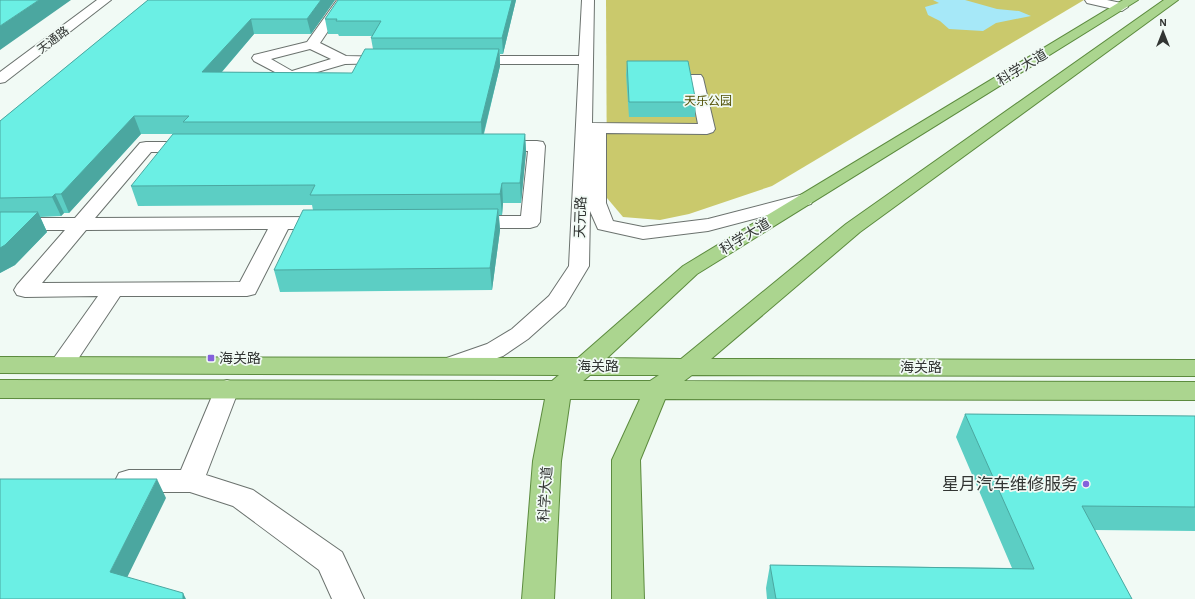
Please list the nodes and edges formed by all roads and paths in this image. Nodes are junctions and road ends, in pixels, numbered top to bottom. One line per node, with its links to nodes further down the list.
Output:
1 (89, 0): 14 (street, 天通路)
2 (106, 0): 16 (street, 天通路)
3 (343, 0): 9 (street)
4 (588, 0): 13 (street, 天元路)
5 (599, 0): 17 (street, 天元路)
6 (1091, 0): 8 (street)
7 (1172, 0): 31 (main road)
8 (1127, 3): 20 (main road, 科学大道)
9 (312, 44): 10 (street); 10 (street)
10 (344, 60): 11 (street)
11 (398, 60)
12 (461, 60): 13 (street)
13 (586, 60): 17 (street, 天元路)
14 (0, 65)
15 (696, 78): 17 (street)
16 (0, 79)
17 (591, 128): 20 (street, 天元路); 29 (street, 天元路)
18 (481, 146): 21 (street)
19 (210, 147): 25 (street)
20 (804, 200): 30 (main road, 科学大道)
21 (452, 222)
22 (280, 223): 23 (street); 25 (street); 26 (street)
23 (343, 223)
24 (0, 224): 25 (street)
25 (80, 224): 26 (street)
26 (114, 289): 28 (street)
27 (0, 365): 28 (main road, 海关路)
28 (61, 365): 29 (main road, 海关路)
29 (450, 366): 30 (main road, 海关路)
30 (585, 366): 31 (main road, 海关路); 35 (main road, 科学大道)
31 (686, 367): 32 (main road, 海关路); 36 (main road)
32 (1195, 368)
33 (0, 388): 34 (main road, 海关路)
34 (227, 389): 35 (main road, 海关路); 39 (street)
35 (558, 389): 36 (main road, 海关路); 41 (main road, 科学大道)
36 (656, 390): 37 (main road, 海关路); 42 (main road)
37 (1195, 391)
38 (103, 481): 39 (street)
39 (190, 481): 40 (street)
40 (348, 599)
41 (538, 599)
42 (628, 599)

